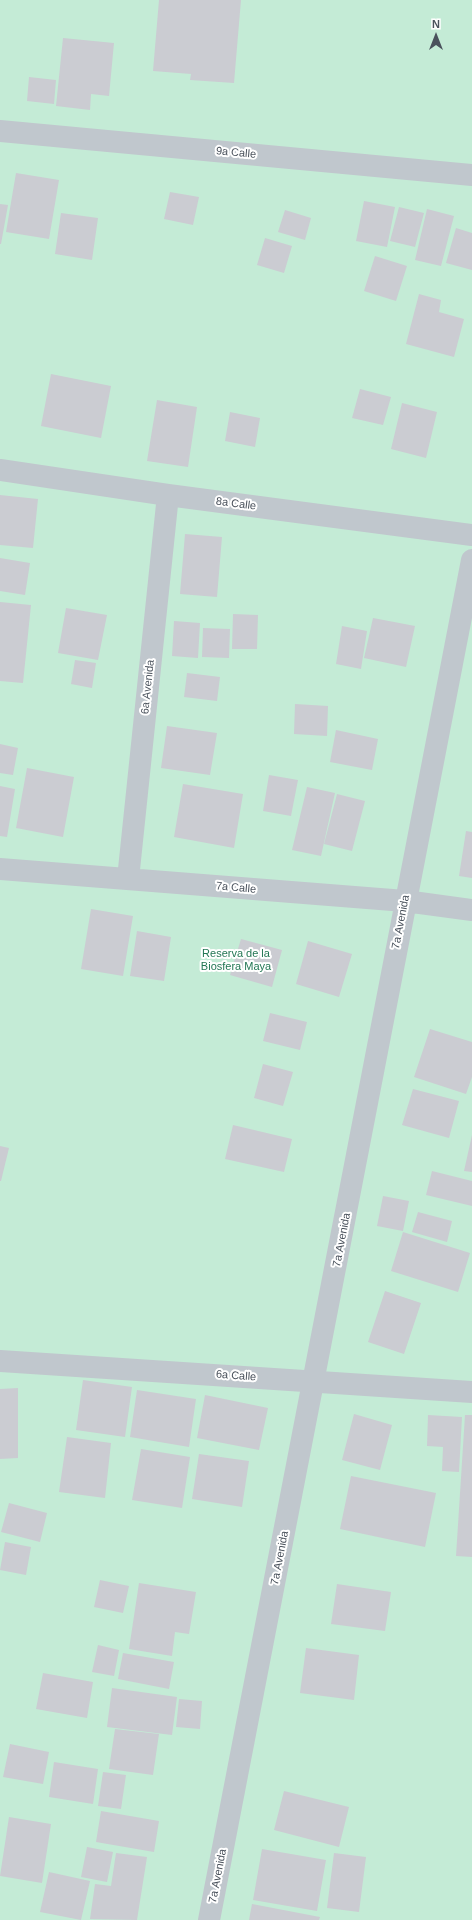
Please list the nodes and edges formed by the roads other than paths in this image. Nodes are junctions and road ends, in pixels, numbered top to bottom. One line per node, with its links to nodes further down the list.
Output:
1 (0, 131): 2 (street, 9a Calle)
2 (472, 176)
3 (0, 470): 4 (street, 8a Calle)
4 (168, 495): 5 (street, 8a Calle); 8 (street, 6a Avenida)
5 (472, 535)
6 (472, 560): 9 (street, 7a Avenida)
7 (0, 869): 8 (street, 7a Calle)
8 (128, 879): 9 (street, 7a Calle)
9 (405, 901): 10 (street, 7a Calle); 12 (street, 7a Avenida)
10 (472, 910)
11 (0, 1361): 12 (street, 6a Calle)
12 (315, 1381): 13 (street, 6a Calle); 14 (street, 7a Avenida)
13 (472, 1392)
14 (210, 1920)

